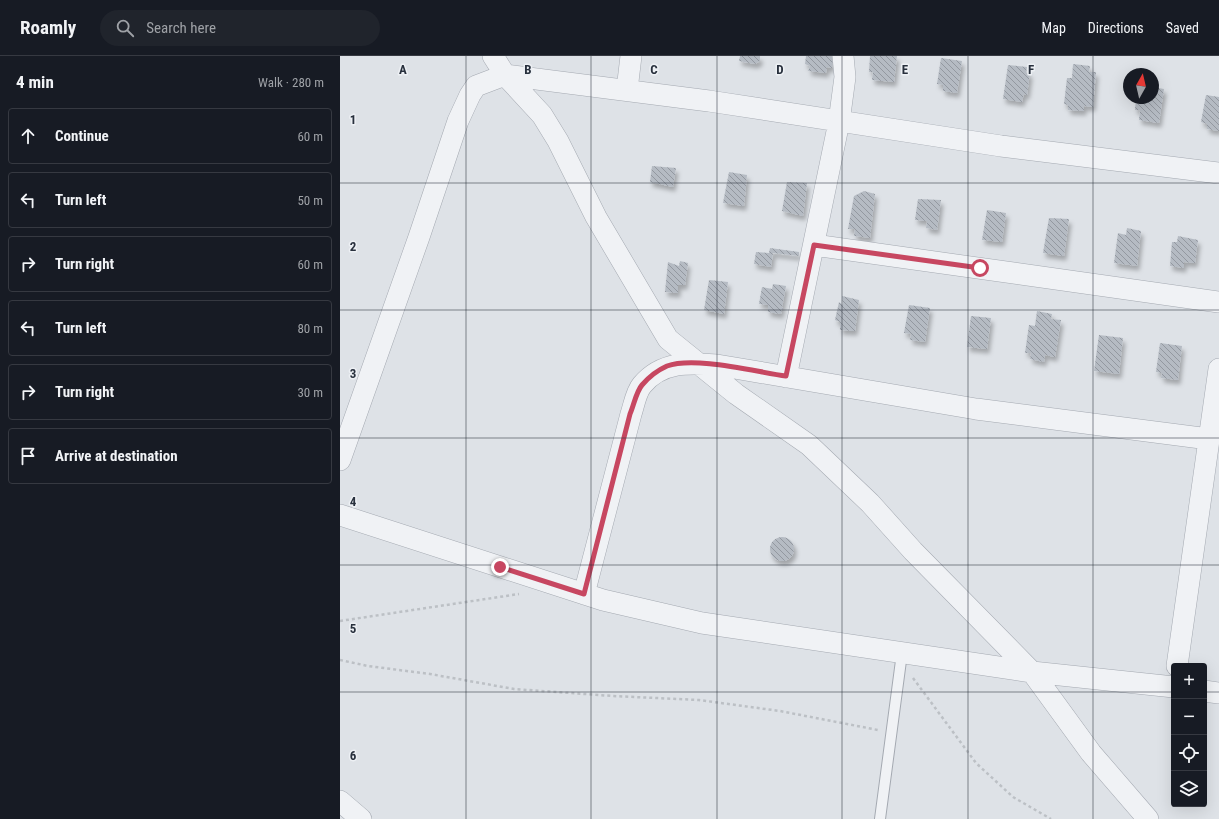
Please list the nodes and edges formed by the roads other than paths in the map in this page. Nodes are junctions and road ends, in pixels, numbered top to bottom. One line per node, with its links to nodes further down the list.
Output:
1 (493, 56): 4 (street)
2 (631, 56): 5 (street)
3 (843, 56): 6 (street)
4 (505, 75): 5 (street); 10 (street); 14 (street)
5 (627, 90): 6 (street)
6 (839, 122): 7 (street); 8 (street)
7 (1219, 174)
8 (814, 245): 9 (street); 12 (street)
9 (1219, 302)
10 (697, 363): 12 (street); 16 (street); 19 (street)
11 (1219, 369): 13 (street)
12 (786, 376): 13 (street)
13 (1209, 439): 18 (street)
14 (340, 460)
15 (340, 515): 16 (street)
16 (584, 594): 17 (street)
17 (901, 659): 19 (street); 25 (lane)
18 (1177, 663)
19 (1032, 672): 20 (street); 26 (street)
20 (1171, 687)
21 (1207, 691): 22 (street)
22 (1219, 693)
23 (340, 801): 24 (street)
24 (362, 819)
25 (880, 819)
26 (1148, 819)

